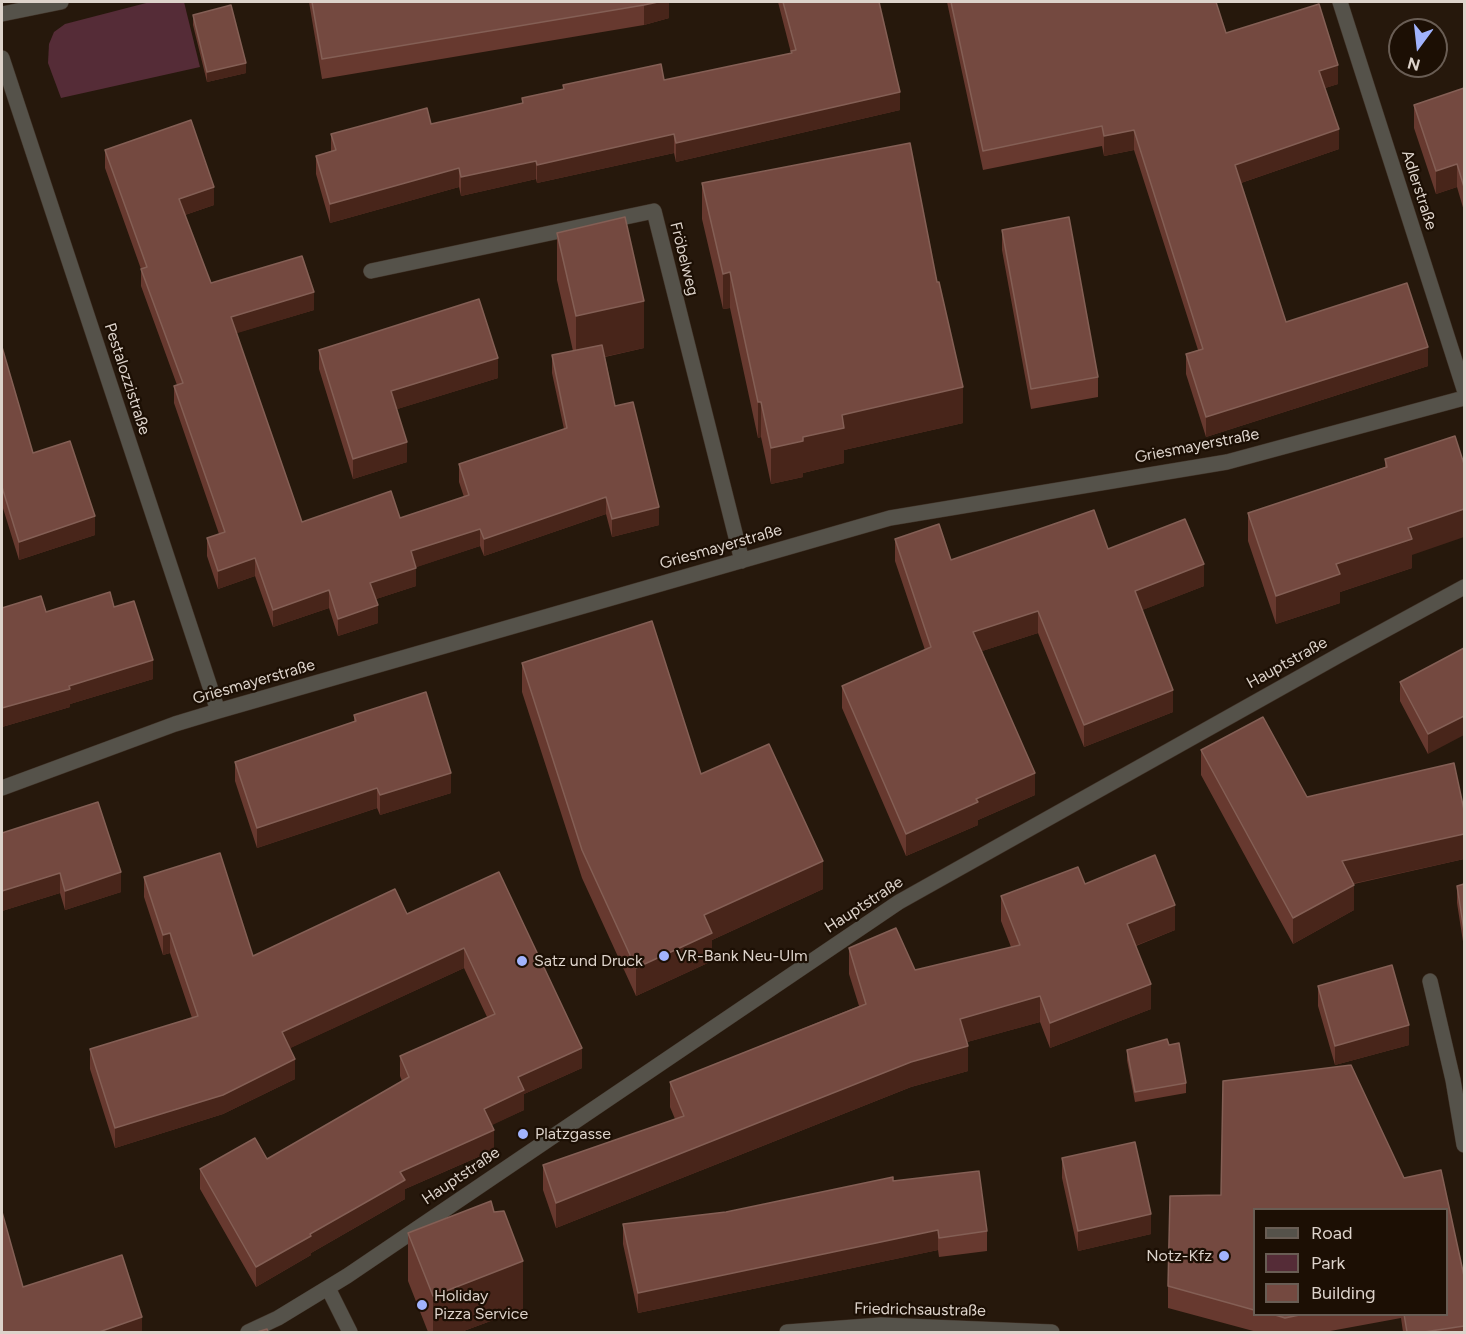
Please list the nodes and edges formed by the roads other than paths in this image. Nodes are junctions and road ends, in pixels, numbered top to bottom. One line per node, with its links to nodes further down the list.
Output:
1 (61, 2): 3 (street)
2 (1340, 2): 6 (street, Adlerstraße)
3 (2, 14)
4 (2, 58): 10 (street, Pestalozzistraße)
5 (371, 271): 8 (street, Fröbelweg)
6 (1464, 389)
7 (1464, 398): 8 (street, Griesmayerstraße)
8 (742, 561): 10 (street, Griesmayerstraße)
9 (1464, 587): 14 (street, Hauptstraße)
10 (218, 711): 11 (street, Griesmayerstraße)
11 (2, 788)
12 (1430, 981): 13 (street)
13 (1464, 1145)
14 (328, 1288): 15 (street, Hauptstraße); 16 (street)
15 (248, 1332)
16 (350, 1332)
17 (787, 1332): 18 (street, Friedrichsaustraße)
18 (1052, 1332)

